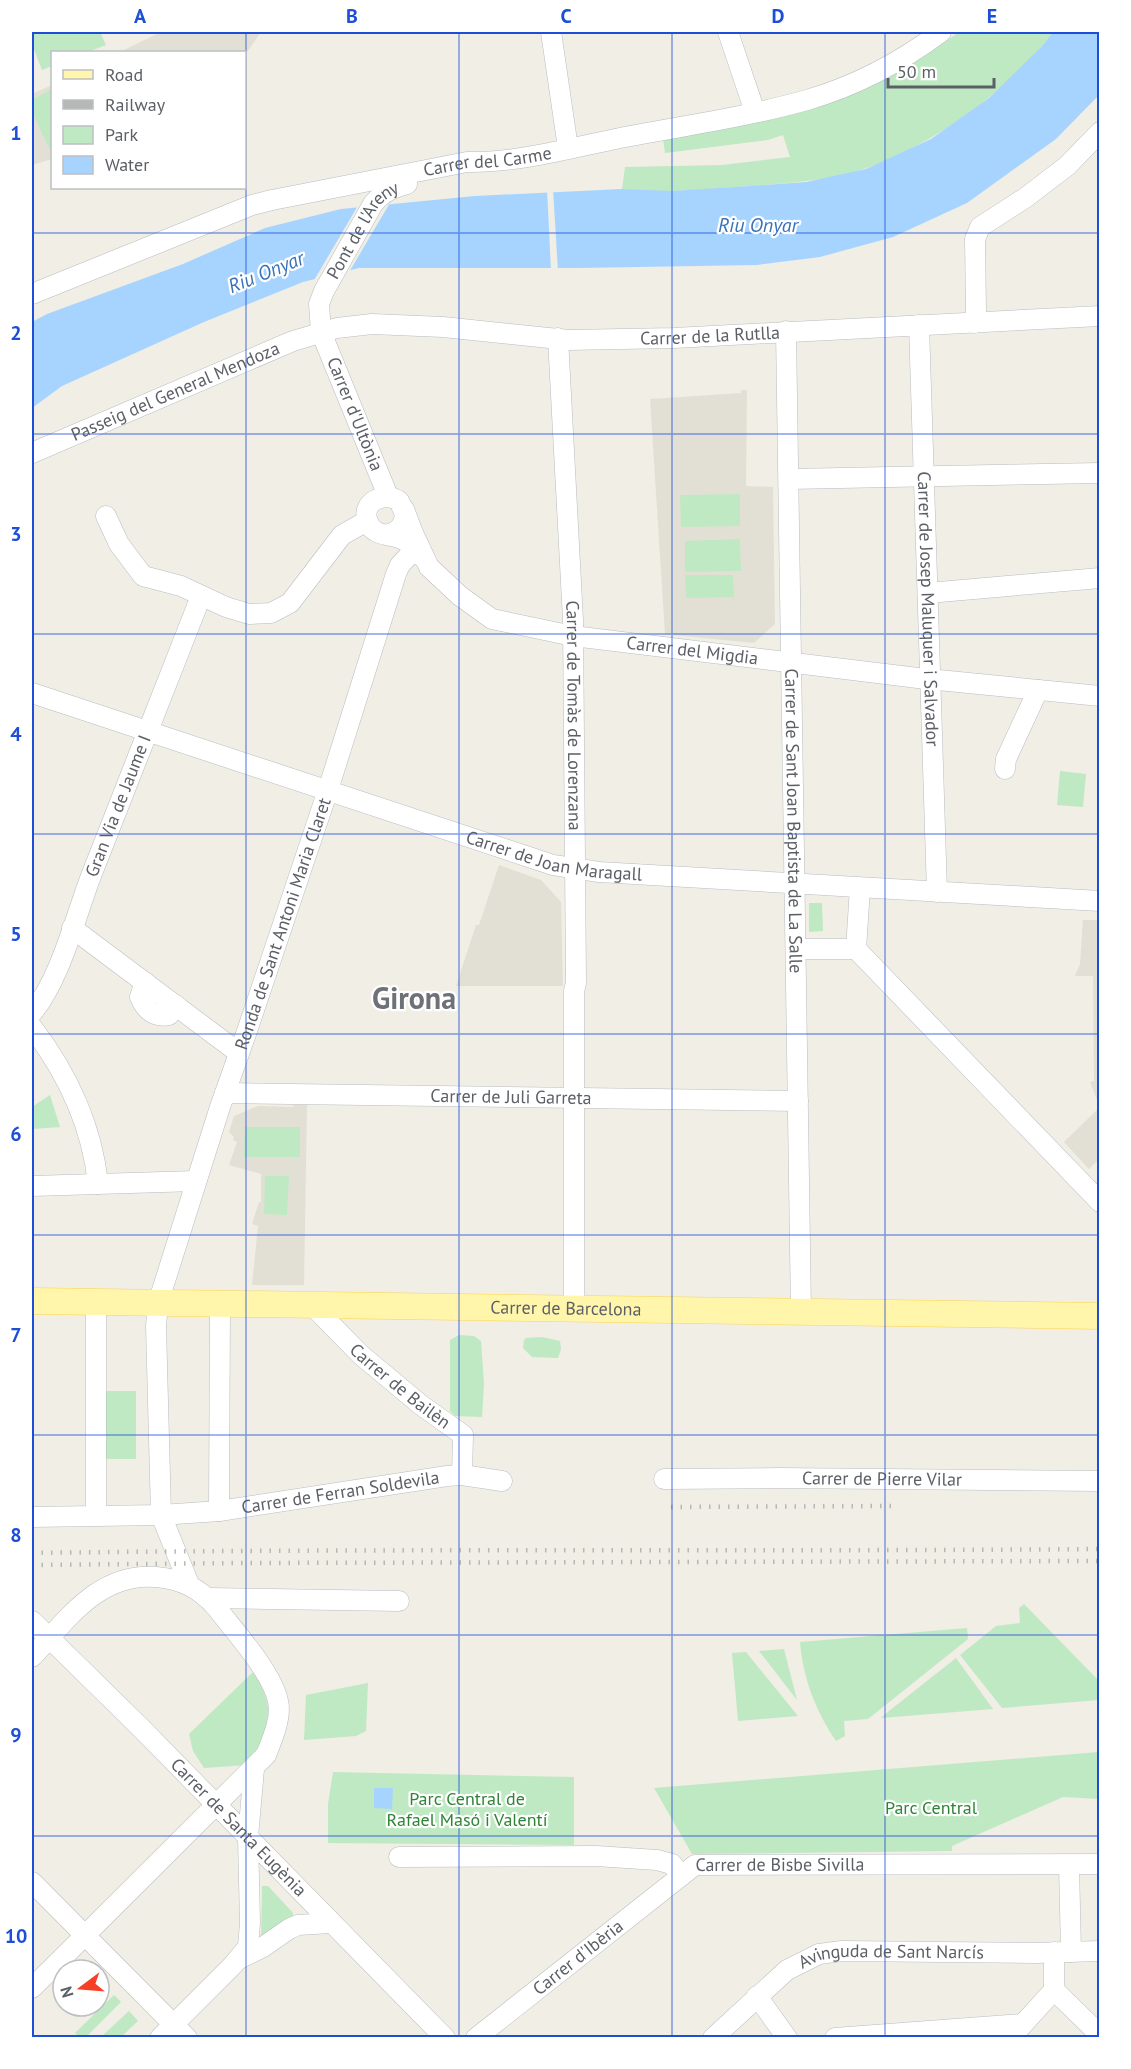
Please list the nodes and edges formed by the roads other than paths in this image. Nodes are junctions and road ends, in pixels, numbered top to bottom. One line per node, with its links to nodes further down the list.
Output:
1 (551, 32): 6 (street)
2 (728, 32): 4 (street)
3 (941, 32): 4 (street, Carrer del Carme)
4 (755, 112): 6 (street, Carrer del Carme)
5 (1100, 132): 10 (street)
6 (568, 148): 7 (street, Carrer del Carme)
7 (488, 163): 8 (street, Carrer del Carme); 13 (street, Pont de l'Areny)
8 (32, 294)
9 (1100, 316): 10 (street, Carrer de la Rutlla)
10 (974, 323): 11 (street, Carrer de la Rutlla)
11 (919, 325): 12 (street, Carrer de la Rutlla); 17 (street, Carrer de Josep Maluquer i Salvador)
12 (786, 331): 14 (street, Carrer de la Rutlla); 18 (street, Carrer de Sant Joan Baptista de La Salle)
13 (321, 332): 14 (street, Carrer de la Rutlla); 15 (street, Passeig del General Mendoza); 19 (street, Carrer d'Ultònia)
14 (558, 338): 28 (street, Carrer de Tomàs de Lorenzana)
15 (32, 453)
16 (1100, 473): 17 (street)
17 (924, 477): 18 (street); 26 (street, Carrer de Josep Maluquer i Salvador)
18 (789, 479): 29 (street, Carrer de Sant Joan Baptista de La Salle)
19 (388, 496): 20 (street); 22 (street)
20 (404, 509): 23 (street); 24 (street)
21 (106, 516): 27 (street)
22 (367, 521): 23 (street); 27 (street)
23 (386, 535): 24 (street)
24 (420, 556): 28 (street); 36 (street, Ronda de Sant Antoni Maria Claret)
25 (1100, 579): 26 (street)
26 (928, 593): 30 (street, Carrer de Josep Maluquer i Salvador)
27 (201, 596): 34 (street, Gran Via de Jaume I)
28 (573, 636): 29 (street, Carrer del Migdia); 37 (street, Carrer de Tomàs de Lorenzana)
29 (791, 663): 30 (street, Carrer del Migdia); 38 (street, Carrer de Sant Joan Baptista de La Salle)
30 (931, 679): 31 (street, Carrer del Migdia); 40 (street, Carrer de Josep Maluquer i Salvador)
31 (1038, 690): 33 (street, Carrer del Migdia); 35 (street)
32 (32, 693): 34 (street, Carrer de Joan Maragall)
33 (1100, 696)
34 (147, 731): 36 (street, Carrer de Joan Maragall); 42 (street, Gran Via de Jaume I)
35 (1005, 770)
36 (328, 790): 37 (street, Carrer de Joan Maragall); 47 (street, Ronda de Sant Antoni Maria Claret)
37 (574, 868): 38 (street, Carrer de Joan Maragall); 49 (street, Carrer de Tomàs de Lorenzana)
38 (794, 884): 39 (street, Carrer de Joan Maragall); 43 (street, Carrer de Sant Joan Baptista de La Salle)
39 (860, 888): 40 (street, Carrer de Joan Maragall); 44 (street)
40 (937, 892): 41 (street, Carrer de Joan Maragall)
41 (1100, 902)
42 (72, 928): 45 (street, Gran Via de Jaume I); 47 (street)
43 (796, 949): 44 (street); 50 (street, Carrer de Sant Joan Baptista de La Salle)
44 (856, 949): 54 (street)
45 (32, 1013)
46 (32, 1027): 52 (street)
47 (239, 1053): 48 (street, Ronda de Sant Antoni Maria Claret)
48 (225, 1093): 49 (street, Carrer de Juli Garreta); 51 (street, Ronda de Sant Antoni Maria Claret)
49 (575, 1099): 50 (street, Carrer de Juli Garreta); 59 (street, Carrer de Tomàs de Lorenzana)
50 (798, 1101): 60 (street, Carrer de Sant Joan Baptista de La Salle)
51 (196, 1180): 52 (street); 56 (street, Ronda de Sant Antoni Maria Claret)
52 (98, 1184): 53 (street)
53 (32, 1186)
54 (1100, 1202)
55 (32, 1300): 61 (main road, Carrer de Barcelona)
56 (158, 1303): 57 (main road, Carrer de Barcelona); 61 (main road, Carrer de Barcelona); 69 (street, Ronda de Sant Antoni Maria Claret)
57 (220, 1304): 58 (main road, Carrer de Barcelona); 67 (street)
58 (312, 1305): 59 (main road, Carrer de Barcelona); 63 (street, Carrer de Bailèn)
59 (574, 1309): 60 (main road, Carrer de Barcelona)
60 (801, 1311): 62 (main road, Carrer de Barcelona)
61 (96, 1312): 68 (street)
62 (1100, 1316)
63 (462, 1475): 65 (street, Carrer de Ferran Soldevila); 67 (street, Carrer de Ferran Soldevila)
64 (664, 1479): 66 (street, Carrer de Pierre Vilar)
65 (502, 1481)
66 (1100, 1481)
67 (219, 1511): 69 (street, Carrer de Ferran Soldevila)
68 (96, 1515): 69 (street, Carrer de Ferran Soldevila); 70 (street, Carrer de Ferran Soldevila)
69 (161, 1515): 71 (street)
70 (32, 1516)
71 (189, 1584): 72 (street); 75 (street)
72 (208, 1598): 73 (street); 77 (street)
73 (399, 1601)
74 (32, 1621): 75 (street, Carrer de Santa Eugènia)
75 (48, 1638): 76 (street); 78 (street, Carrer de Santa Eugènia)
76 (32, 1657)
77 (254, 1769): 78 (street); 79 (street)
78 (216, 1805): 79 (street, Carrer de Santa Eugènia); 86 (street)
79 (248, 1837): 85 (street, Carrer de Santa Eugènia); 89 (street)
80 (399, 1857): 83 (street, Carrer de Bisbe Sivilla)
81 (1100, 1864): 82 (street, Carrer de Bisbe Sivilla)
82 (1070, 1865): 83 (street, Carrer de Bisbe Sivilla); 88 (street)
83 (681, 1876): 97 (street, Carrer d'Ibèria)
84 (32, 1882): 86 (street)
85 (330, 1923): 89 (street); 96 (street, Carrer de Santa Eugènia)
86 (85, 1934): 90 (street); 94 (street)
87 (1100, 1951): 88 (street, Avinguda de Sant Narcís)
88 (1062, 1952): 91 (street); 92 (street, Avinguda de Sant Narcís)
89 (237, 1960): 94 (street)
90 (32, 1988)
91 (1054, 1989): 93 (street); 95 (street)
92 (757, 1996): 98 (street, Avinguda de Sant Narcís); 99 (street)
93 (1017, 2031): 100 (street)
94 (173, 2033)
95 (1100, 2035)
96 (441, 2036)
97 (476, 2037)
98 (713, 2037)
99 (787, 2037)
100 (835, 2037)

